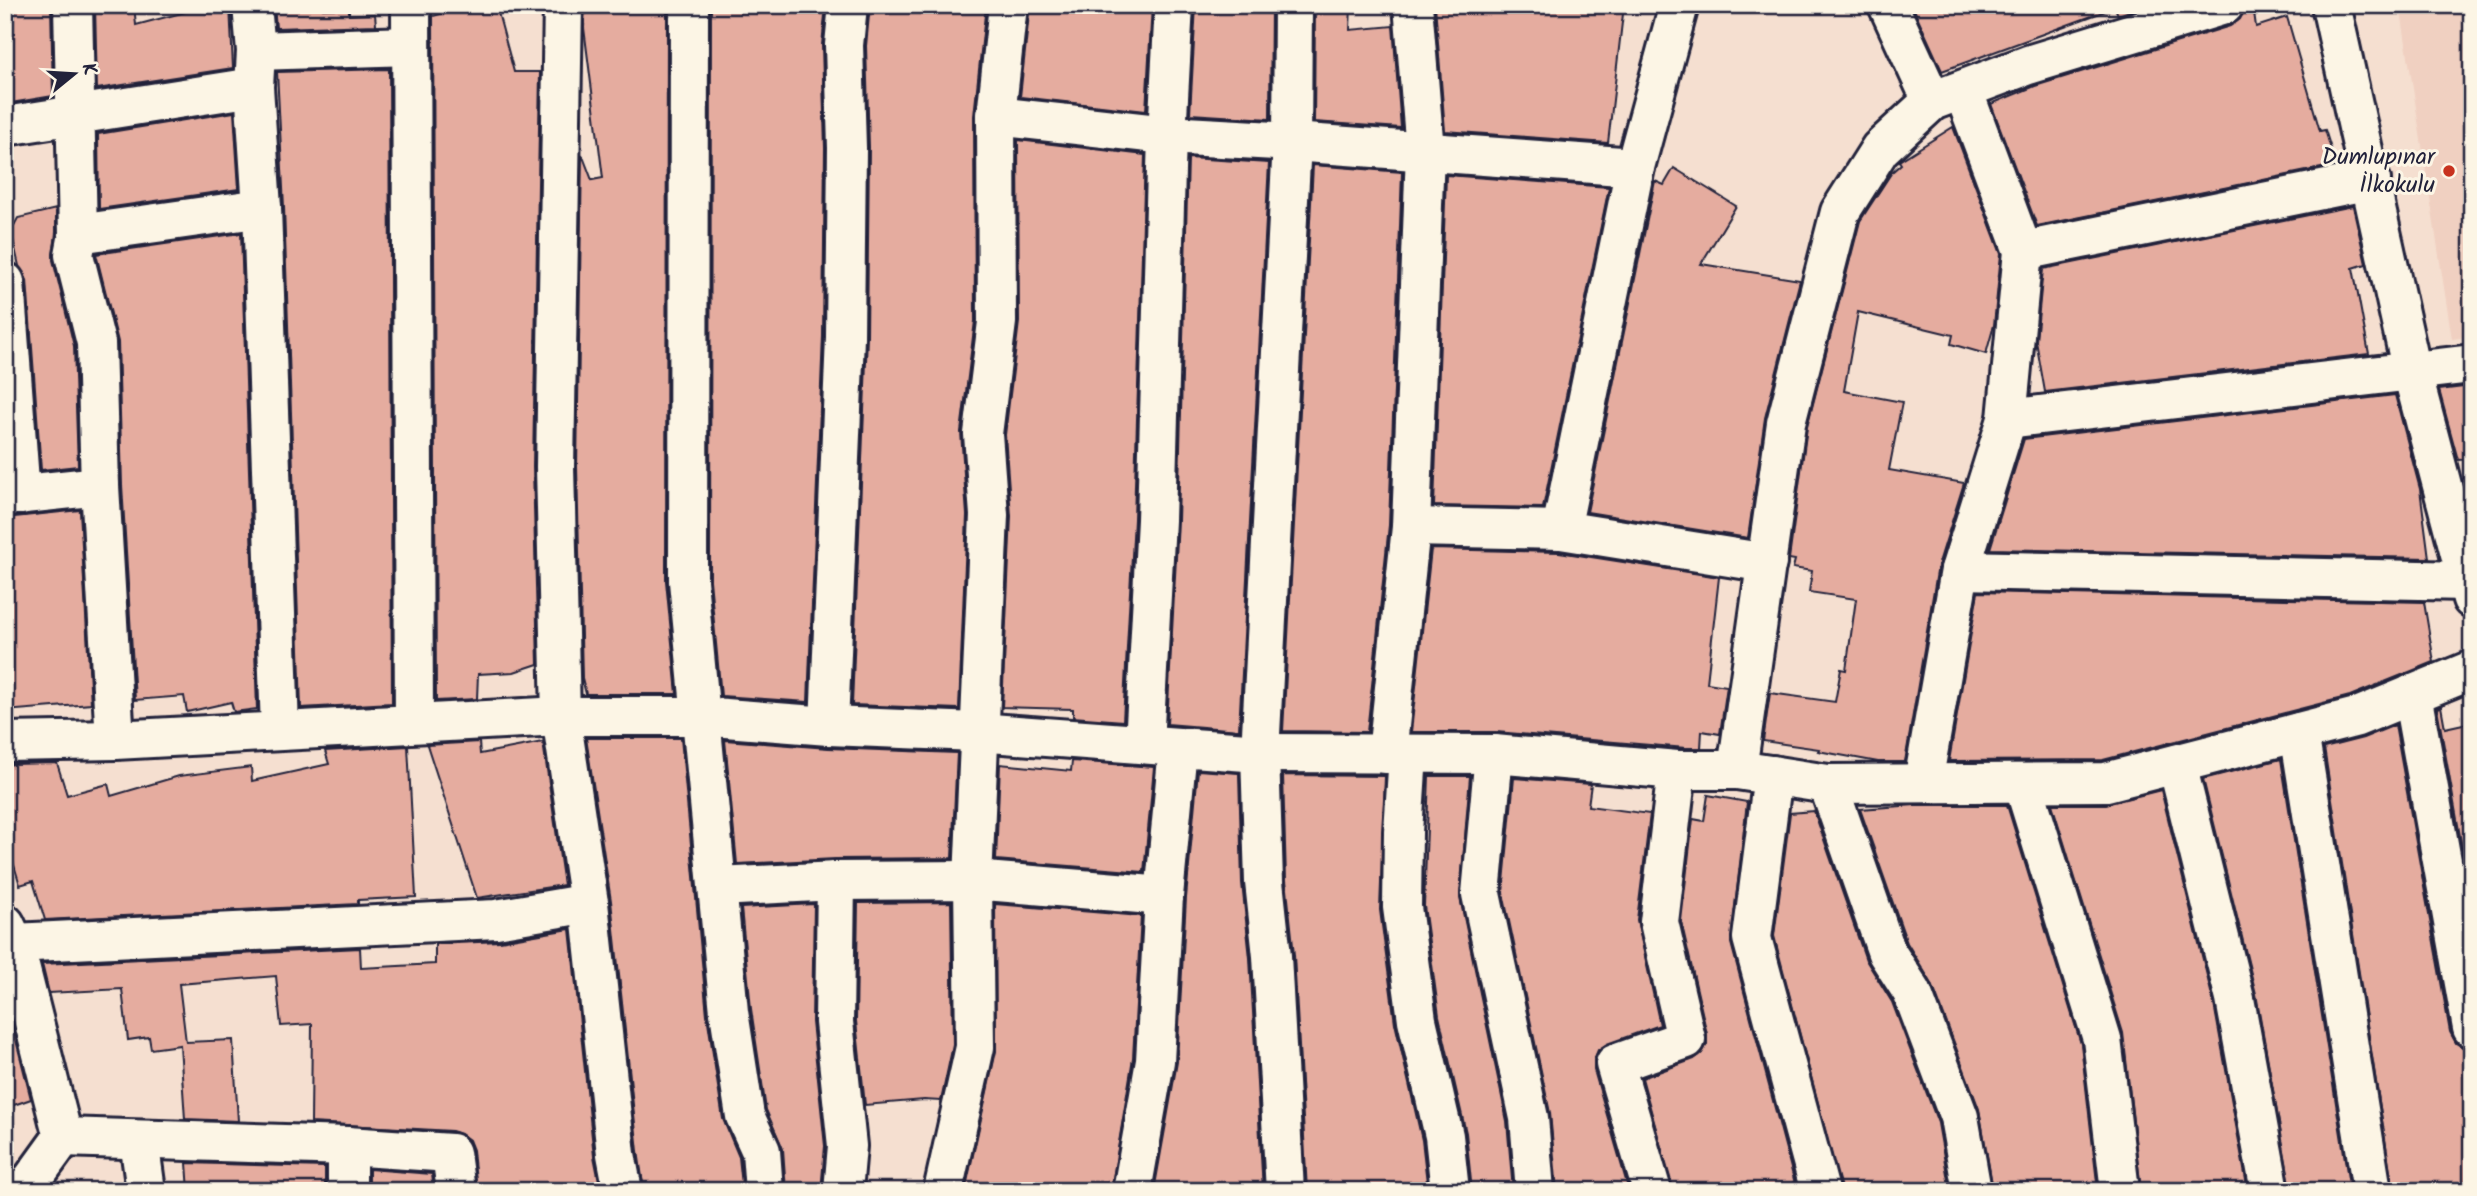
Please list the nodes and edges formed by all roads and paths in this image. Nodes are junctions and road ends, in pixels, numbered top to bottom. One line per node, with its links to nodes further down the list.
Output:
1 (73, 5): 18 (street)
2 (252, 5): 16 (street)
3 (411, 5): 15 (street)
4 (563, 5): 42 (street)
5 (689, 5): 43 (street)
6 (848, 5): 45 (street)
7 (1008, 5): 19 (street)
8 (1174, 5): 21 (street)
9 (1293, 5): 22 (street)
10 (1413, 5): 23 (street)
11 (1679, 5): 24 (street)
12 (1888, 5): 17 (street)
13 (2224, 5): 17 (street)
14 (2331, 5): 25 (street)
15 (410, 46): 16 (street); 44 (street)
16 (255, 69): 18 (street); 26 (street)
17 (1947, 95): 28 (street); 37 (street)
18 (76, 116): 20 (street); 27 (street)
19 (996, 116): 21 (street); 47 (street)
20 (5, 125)
21 (1167, 135): 22 (street); 51 (street)
22 (1292, 142): 23 (street); 52 (street)
23 (1425, 151): 24 (street); 35 (street)
24 (1634, 167): 36 (street)
25 (2371, 180): 28 (street); 31 (street)
26 (262, 208): 27 (street); 46 (street)
27 (78, 234): 33 (street)
28 (2023, 251): 32 (street)
29 (5, 282): 34 (street)
30 (2472, 364): 31 (street)
31 (2412, 372): 32 (street); 39 (street)
32 (2007, 419): 38 (street)
33 (100, 486): 34 (street); 49 (street)
34 (13, 496)
35 (1411, 527): 36 (street); 53 (street)
36 (1561, 530): 37 (street)
37 (1767, 563): 57 (street)
38 (1960, 570): 39 (street); 58 (street)
39 (2469, 590)
40 (2472, 670): 41 (street)
41 (2412, 694): 48 (street); 67 (street)
42 (561, 716): 43 (street); 44 (street); 65 (street)
43 (700, 716): 45 (street); 63 (street)
44 (414, 722): 46 (street)
45 (829, 726): 47 (street)
46 (280, 730): 49 (street)
47 (978, 732): 51 (street); 61 (street)
48 (2299, 732): 55 (street); 88 (street)
49 (115, 740): 50 (street)
50 (5, 742)
51 (1161, 746): 52 (street); 64 (street)
52 (1260, 753): 53 (street); 80 (street)
53 (1398, 754): 54 (street); 81 (street)
54 (1494, 754): 56 (street); 82 (street)
55 (2178, 764): 59 (street); 87 (street)
56 (1677, 771): 57 (street); 83 (street)
57 (1755, 772): 60 (street); 84 (street)
58 (1923, 783): 59 (street); 60 (street)
59 (2023, 783): 86 (street)
60 (1828, 784): 85 (street)
61 (973, 880): 62 (street); 64 (street); 78 (street)
62 (836, 881): 63 (street); 77 (street)
63 (718, 887): 76 (street)
64 (1164, 896): 79 (street)
65 (589, 903): 66 (street); 75 (street)
66 (9, 934): 68 (street)
67 (2472, 1028)
68 (63, 1137): 69 (street); 71 (street)
69 (139, 1140): 70 (street); 72 (street)
70 (347, 1146): 73 (street); 74 (street)
71 (23, 1191)
72 (146, 1191)
73 (347, 1191)
74 (456, 1191)
75 (623, 1191)
76 (764, 1191)
77 (843, 1191)
78 (943, 1191)
79 (1132, 1191)
80 (1285, 1191)
81 (1450, 1191)
82 (1535, 1191)
83 (1652, 1191)
84 (1820, 1191)
85 (1972, 1191)
86 (2120, 1191)
87 (2270, 1191)
88 (2372, 1191)

